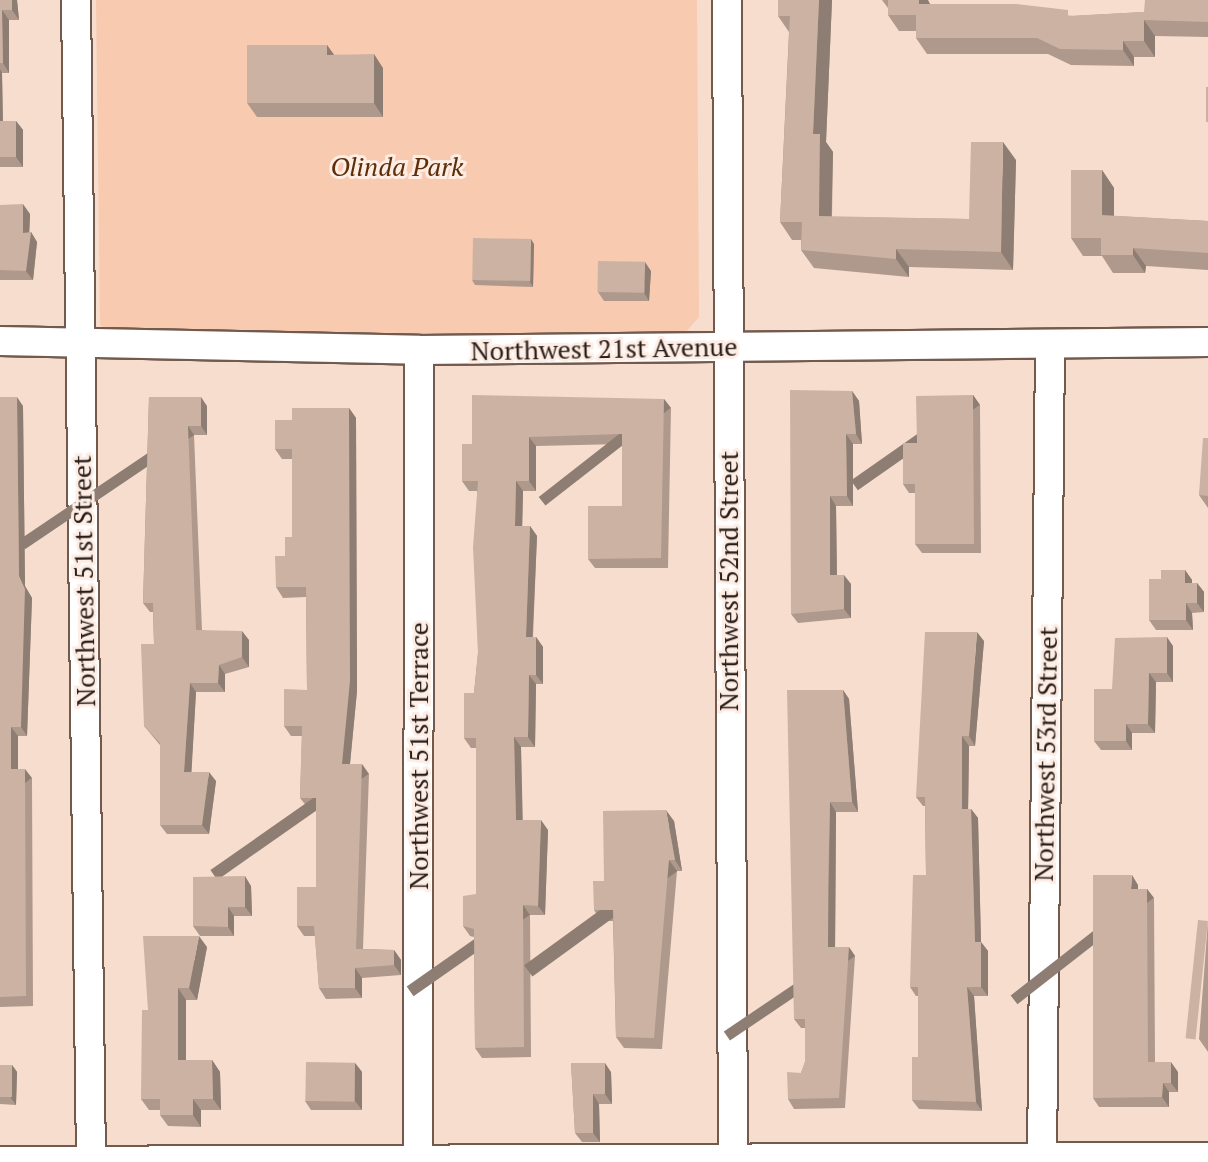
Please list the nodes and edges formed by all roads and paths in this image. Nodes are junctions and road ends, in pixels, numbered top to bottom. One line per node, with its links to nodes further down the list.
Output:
1 (76, 0): 5 (street, Northwest 51st Street)
2 (727, 0): 7 (street, Northwest 52nd Street)
3 (0, 341): 5 (street, Northwest 21st Avenue)
4 (1208, 342): 6 (street, Northwest 21st Avenue)
5 (81, 343): 8 (street, Northwest 21st Avenue); 13 (street, Northwest 51st Street)
6 (1050, 346): 7 (street, Northwest 21st Avenue); 11 (street, Northwest 53rd Street)
7 (728, 348): 8 (street, Northwest 21st Avenue); 10 (street, Northwest 52nd Street)
8 (419, 350): 14 (street, Northwest 51st Terrace)
9 (1208, 1157): 11 (street)
10 (733, 1160): 11 (street); 14 (street)
11 (1042, 1160)
12 (0, 1161): 13 (street)
13 (91, 1161): 14 (street)
14 (418, 1161)

